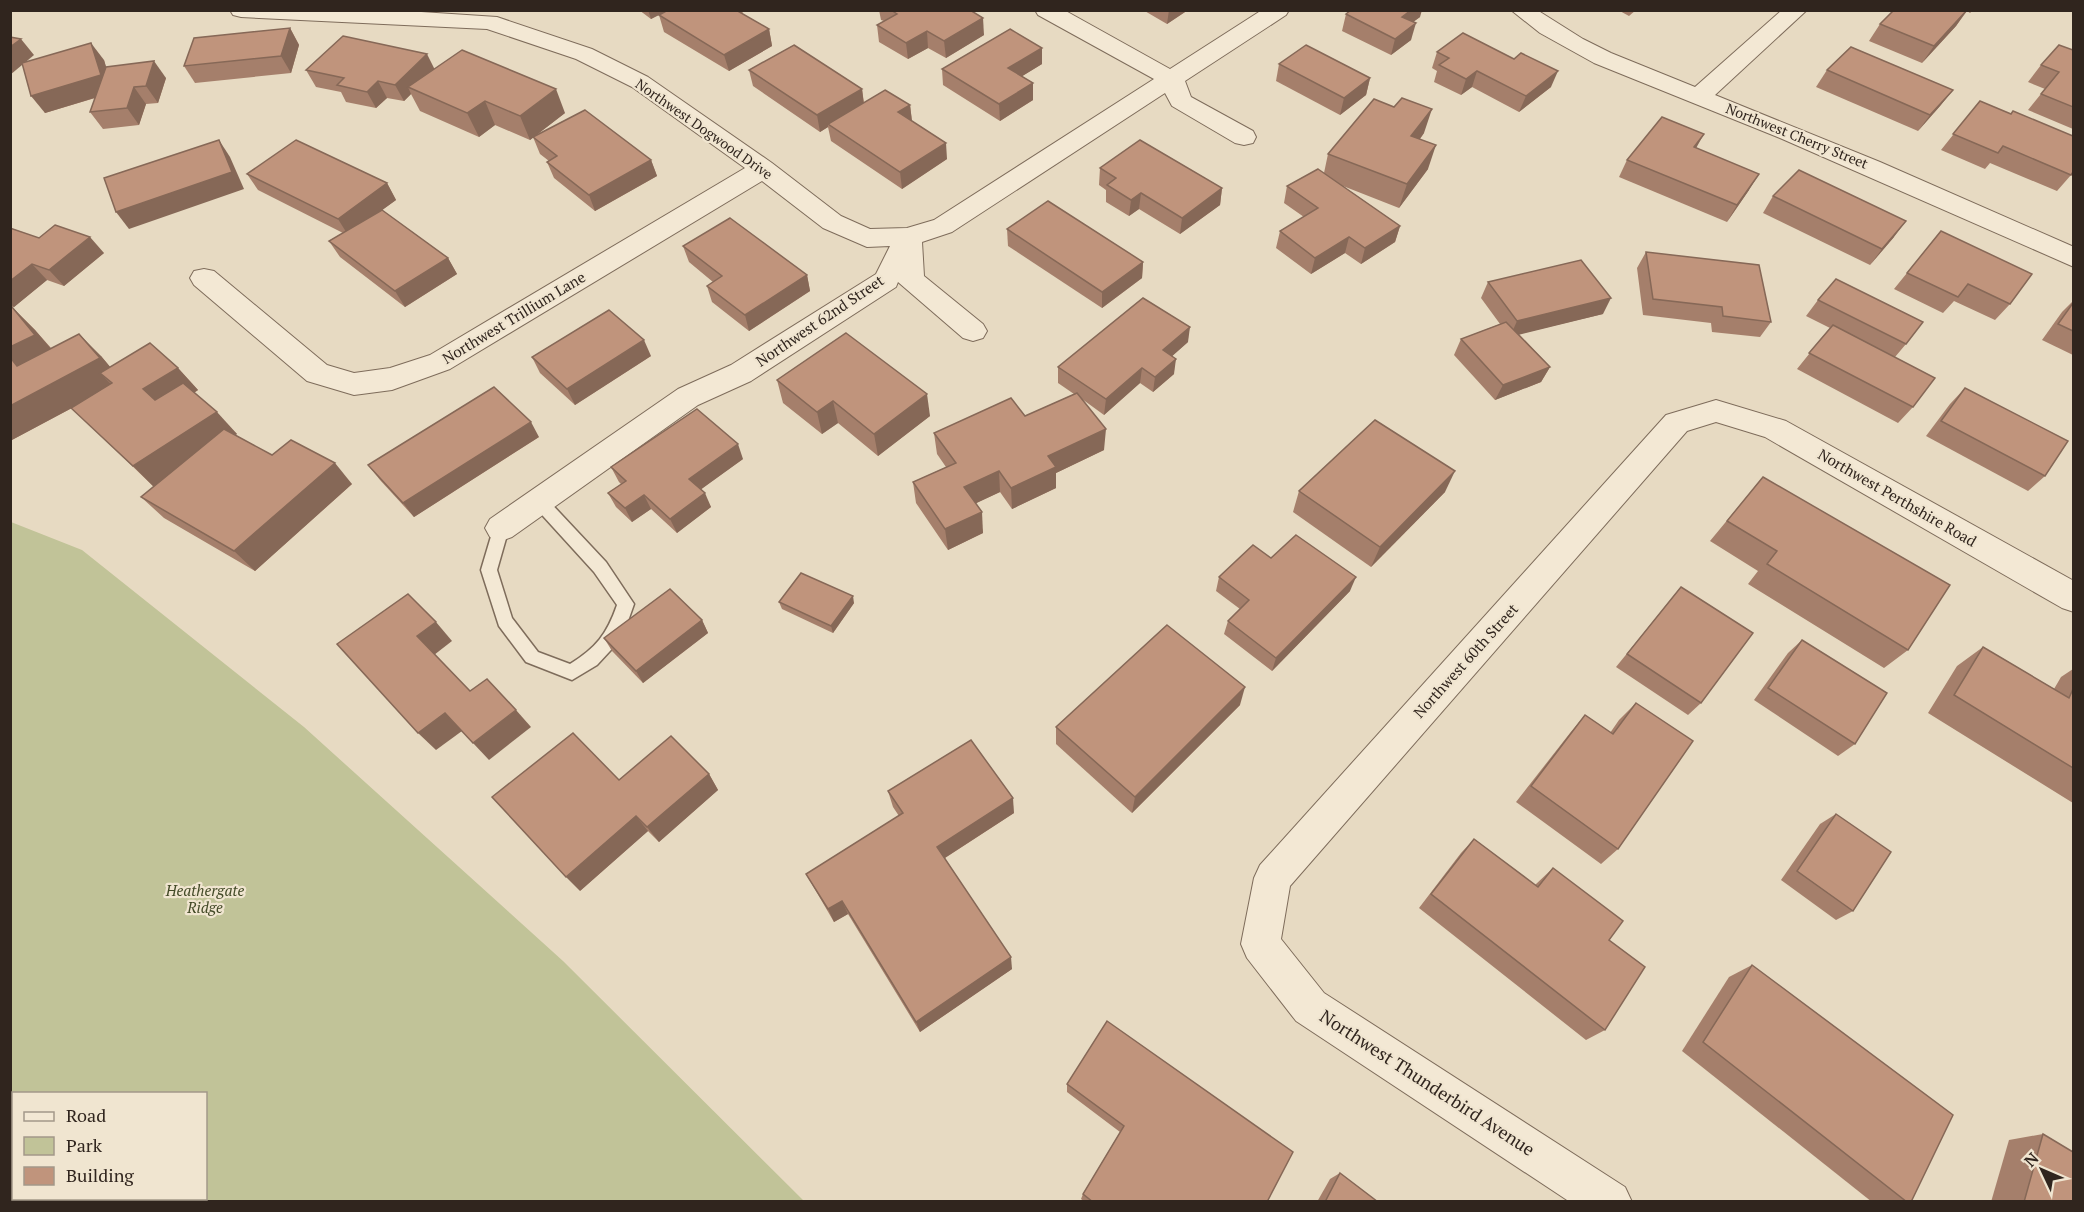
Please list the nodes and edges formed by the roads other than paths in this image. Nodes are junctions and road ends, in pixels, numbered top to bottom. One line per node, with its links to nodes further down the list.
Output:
1 (241, 10): 6 (street, Northwest Dogwood Drive)
2 (1046, 10): 7 (street)
3 (1278, 10): 7 (street)
4 (1522, 10): 8 (street, Northwest Cherry Street)
5 (1796, 10): 8 (street)
6 (494, 16): 10 (street, Northwest Dogwood Drive)
7 (1173, 80): 9 (street); 11 (street)
8 (1700, 96): 12 (street, Northwest Cherry Street)
9 (1244, 137)
10 (763, 169): 11 (street, Northwest Dogwood Drive); 13 (street, Northwest Trillium Lane)
11 (908, 237): 14 (street); 16 (street, Northwest 62nd Street)
12 (2073, 258)
13 (204, 278)
14 (973, 331)
15 (1716, 411): 18 (street, Northwest Perthshire Road); 19 (street, Northwest 60th Street)
16 (538, 501): 17 (street, Northwest 62nd Street); 17 (lane)
17 (501, 528)
18 (2073, 598)
19 (1262, 944): 20 (street, Northwest Thunderbird Avenue)
20 (1610, 1202)

